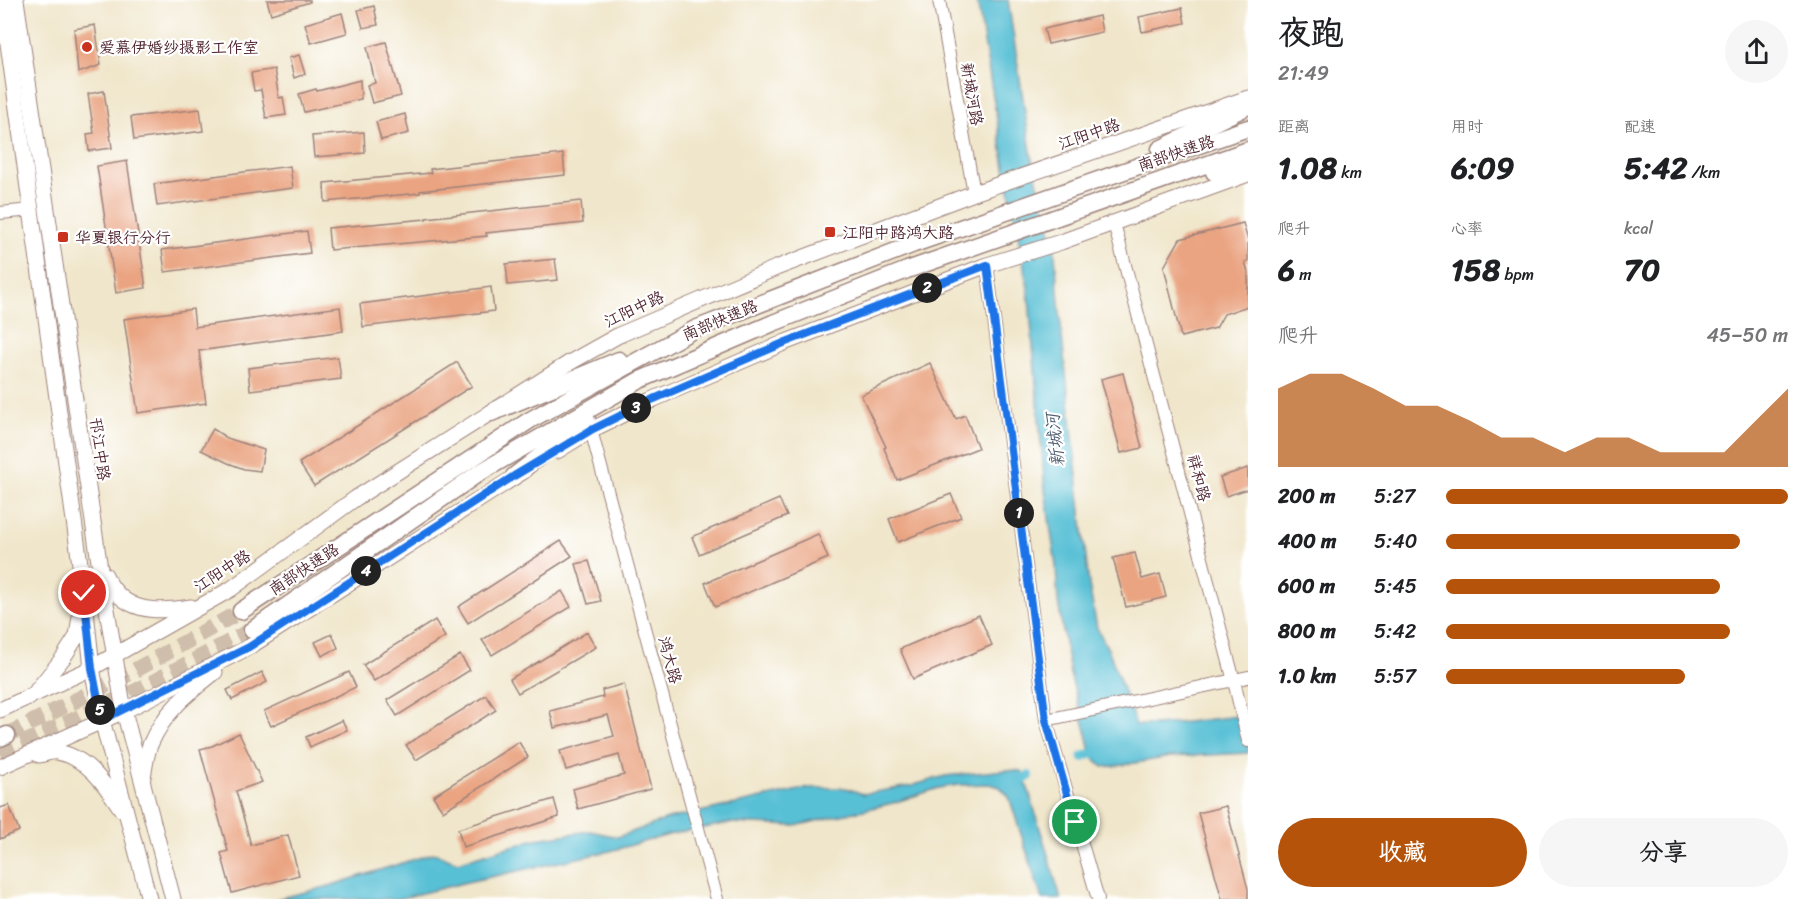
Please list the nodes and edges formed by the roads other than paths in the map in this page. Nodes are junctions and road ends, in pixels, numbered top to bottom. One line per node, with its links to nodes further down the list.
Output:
1 (2, 0): 13 (main road)
2 (16, 0): 22 (main road, 邗江中路)
3 (939, 0): 11 (street, 新城河路)
4 (1248, 98): 11 (main road, 江阳中路)
5 (1248, 106): 10 (highway)
6 (1248, 128): 10 (highway, 南部快速路)
7 (1248, 150): 12 (highway, 南部快速路)
8 (1248, 163): 12 (highway)
9 (1248, 174): 15 (main road)
10 (1092, 182): 17 (highway, 南部快速路)
11 (974, 193): 19 (main road, 江阳中路)
12 (1100, 202): 18 (highway, 南部快速路)
13 (32, 210): 14 (street); 23 (main road)
14 (0, 213)
15 (1114, 223): 16 (main road); 31 (street, 祥和路)
16 (987, 265): 20 (main road); 36 (street)
17 (695, 329): 19 (highway); 25 (highway, 南部快速路)
18 (640, 380): 21 (highway); 26 (highway, 南部快速路)
19 (491, 413): 24 (main road, 江阳中路)
20 (591, 430): 21 (main road); 44 (street, 鸿大路)
21 (514, 476): 27 (main road)
22 (99, 562): 24 (main road); 28 (main road, 邗江中路)
23 (84, 593): 29 (main road); 32 (main road)
24 (203, 605): 28 (main road, 江阳中路)
25 (240, 611)
26 (252, 630)
27 (249, 647): 34 (main road); 40 (main road)
28 (115, 655): 29 (main road, 江阳中路); 34 (main road, 邗江中路)
29 (92, 668): 32 (main road, 江阳中路); 35 (main road)
30 (1248, 677): 31 (street)
31 (1234, 681): 36 (street); 37 (street, 祥和路)
32 (34, 694): 33 (main road, 江阳中路)
33 (0, 710)
34 (124, 711): 35 (main road); 40 (main road, 邗江中路)
35 (102, 720): 38 (main road); 41 (main road)
36 (1046, 720): 45 (street)
37 (1248, 741)
38 (21, 758): 39 (main road); 41 (main road)
39 (0, 767)
40 (142, 780): 43 (main road, 邗江中路)
41 (130, 823): 42 (main road)
42 (149, 899)
43 (173, 899)
44 (717, 899)
45 (1098, 899)

